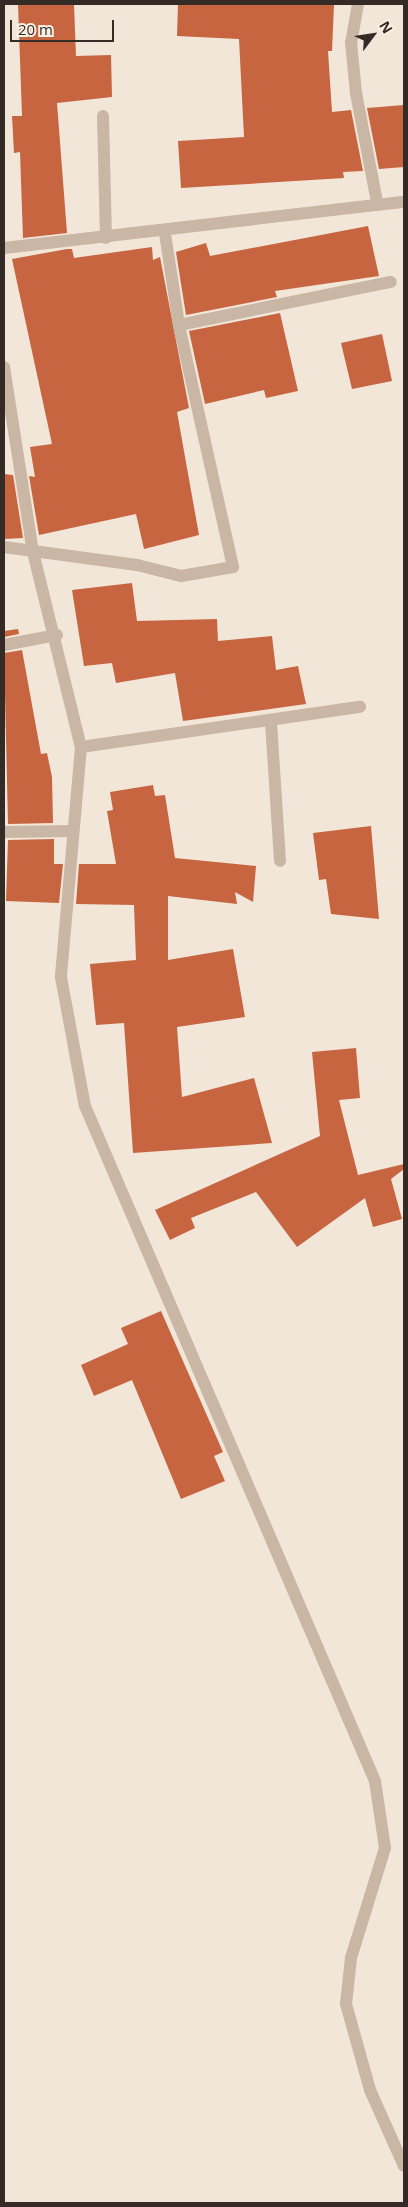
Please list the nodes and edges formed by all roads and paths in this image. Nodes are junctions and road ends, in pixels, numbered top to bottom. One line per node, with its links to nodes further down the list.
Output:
1 (358, 4): 3 (street)
2 (103, 116): 6 (street)
3 (377, 202): 4 (street); 5 (street)
4 (404, 202)
5 (165, 233): 6 (street); 9 (street)
6 (106, 238): 7 (street)
7 (4, 248)
8 (391, 282): 9 (street)
9 (179, 325): 12 (street)
10 (4, 367): 12 (street)
11 (4, 547): 12 (street)
12 (33, 552): 13 (street)
13 (57, 635): 14 (street); 17 (street)
14 (4, 645)
15 (360, 707): 16 (street)
16 (271, 722): 17 (street); 20 (street)
17 (82, 747): 18 (street)
18 (73, 831): 19 (street); 21 (street)
19 (4, 832)
20 (280, 861)
21 (404, 2166)

